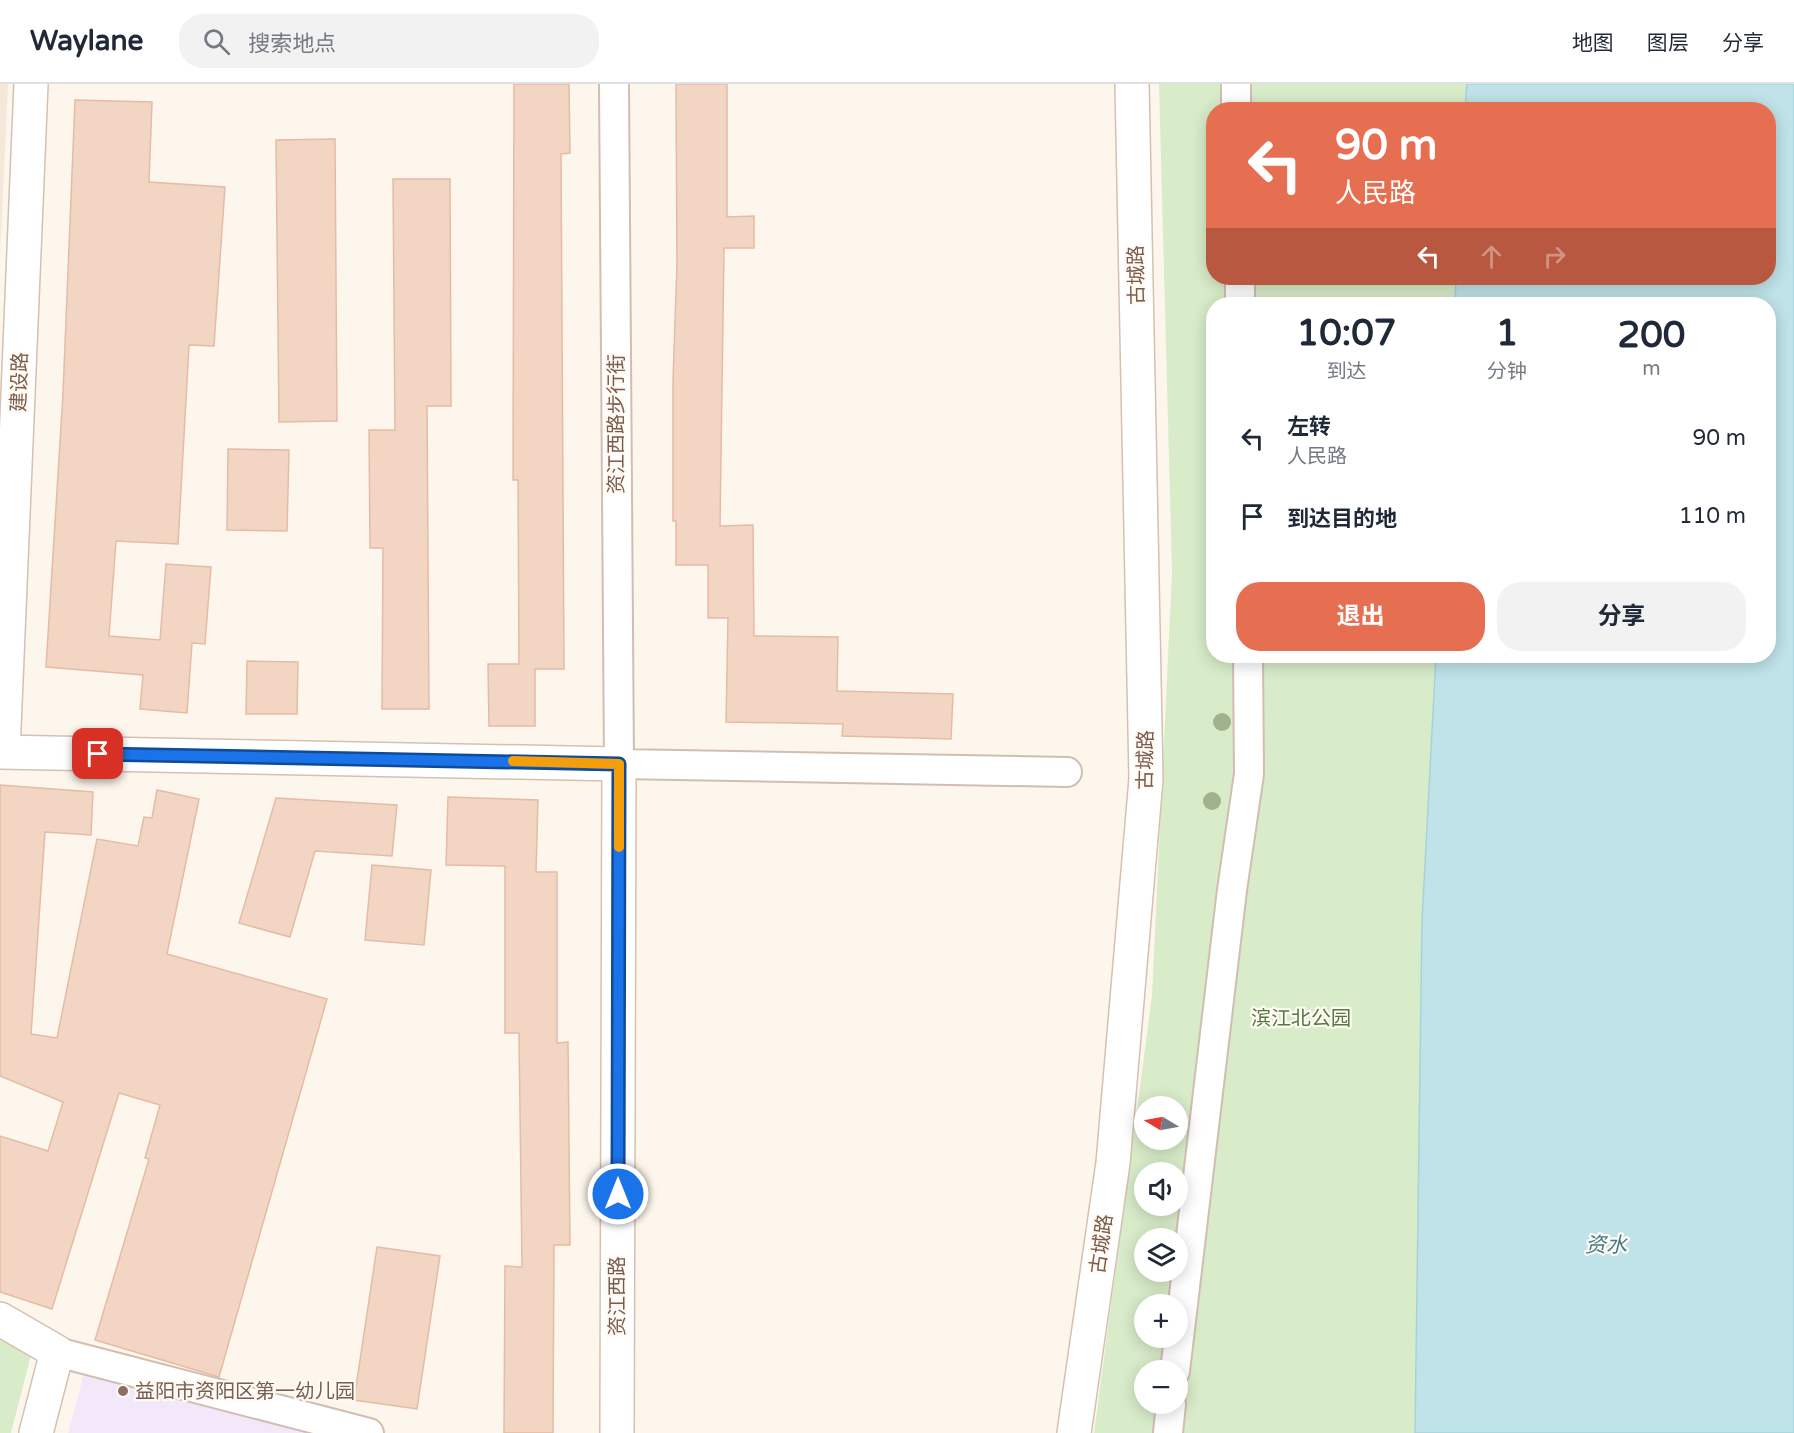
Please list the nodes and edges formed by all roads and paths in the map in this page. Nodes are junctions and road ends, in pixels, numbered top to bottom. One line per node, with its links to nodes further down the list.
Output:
1 (31, 84): 7 (street, 建设路)
2 (614, 84): 8 (street, 资江西路步行街)
3 (1132, 84): 17 (street, 古城路)
4 (1236, 84): 5 (street)
5 (1236, 102)
6 (1248, 663): 12 (street)
7 (2, 752): 8 (street)
8 (619, 764): 9 (street); 16 (street, 资江西路)
9 (1067, 772)
10 (0, 1319): 11 (street)
11 (57, 1352): 14 (street); 15 (street)
12 (1176, 1360)
13 (1171, 1414): 18 (street)
14 (36, 1433)
15 (369, 1433)
16 (617, 1433)
17 (1074, 1433)
18 (1168, 1433)

